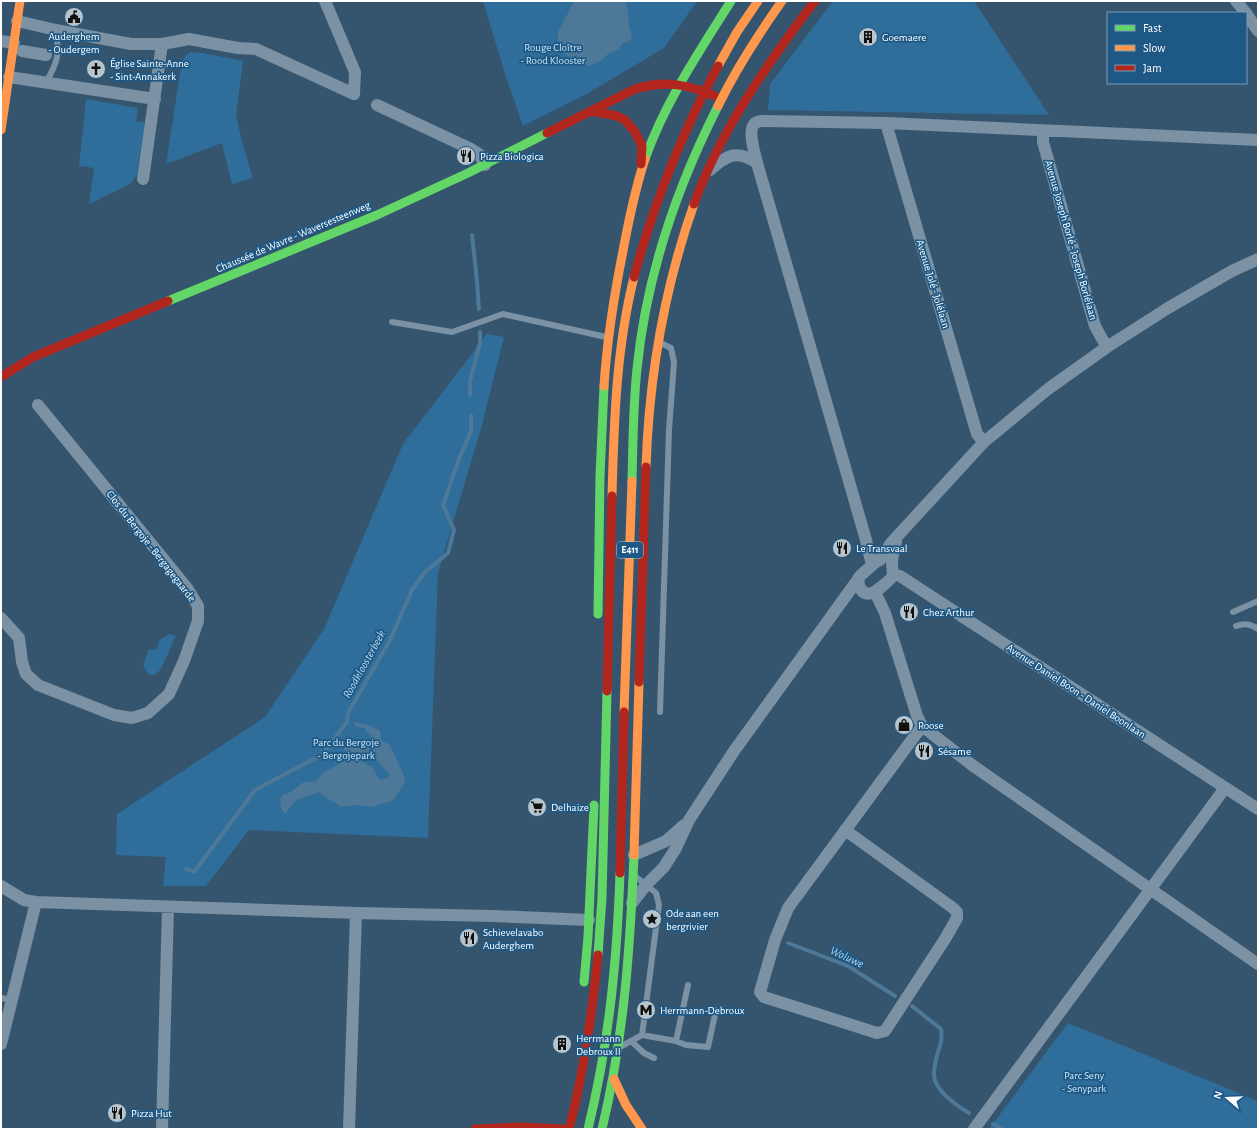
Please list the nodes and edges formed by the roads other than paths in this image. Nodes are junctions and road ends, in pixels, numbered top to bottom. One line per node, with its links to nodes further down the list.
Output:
1 (20, 1): 10 (main road)
2 (325, 1): 14 (street)
3 (731, 1): 19 (main road)
4 (758, 1): 90 (main road, E411, bridge)
5 (782, 1): 91 (main road, E411, bridge)
6 (815, 1): 21 (main road)
7 (1236, 1): 8 (street)
8 (1245, 12)
9 (1247, 14): 12 (street)
10 (17, 21): 11 (street); 15 (main road)
11 (56, 30): 14 (street); 18 (lane)
12 (1258, 31)
13 (1, 41): 15 (street)
14 (162, 44): 20 (street)
15 (18, 47): 16 (street); 17 (main road)
16 (46, 55)
17 (9, 77): 18 (street); 24 (main road)
18 (46, 82): 20 (street)
19 (681, 84): 21 (main road, Chaussée de Wavre - Waversesteenweg); 23 (main road, Chaussée de Wavre - Waversesteenweg); 27 (main road)
20 (155, 99): 33 (street)
21 (734, 105): 32 (main road)
22 (376, 106): 30 (street)
23 (590, 111): 30 (main road, Chaussée de Wavre - Waversesteenweg); 31 (main road)
24 (2, 122)
25 (886, 123): 26 (street); 29 (street); 41 (street, Avenue Jolé - Jolélaan)
26 (1043, 131): 28 (street); 38 (street, Avenue Joseph Borlé - Joseph Borlélaan)
27 (653, 139): 31 (main road); 32 (main road)
28 (1258, 140)
29 (758, 163): 32 (street); 43 (street)
30 (485, 165): 39 (main road, Chaussée de Wavre - Waversesteenweg)
31 (640, 171): 36 (main road)
32 (706, 174): 37 (main road)
33 (143, 179)
34 (1258, 259): 38 (street)
35 (392, 322): 36 (lane)
36 (608, 337): 51 (main road)
37 (658, 341): 54 (lane); 61 (main road)
38 (1107, 347): 41 (street)
39 (1, 377)
40 (38, 406): 50 (street, Clos du Bergoje - Bergagegaarde)
41 (984, 442): 42 (street)
42 (897, 538): 43 (street); 44 (street)
43 (876, 563): 44 (street, Avenue Daniel Boon - Daniel Boonlaan); 45 (street)
44 (892, 570): 46 (street); 56 (street, Avenue Daniel Boon - Daniel Boonlaan)
45 (859, 578): 46 (street); 48 (street)
46 (870, 593): 48 (street); 55 (street)
47 (1258, 601): 49 (lane)
48 (840, 605): 59 (street)
49 (1233, 612)
50 (1, 618)
51 (598, 620)
52 (1236, 626): 53 (lane)
53 (1258, 629)
54 (660, 712)
55 (922, 726): 60 (street); 66 (street)
56 (1225, 788): 58 (street, Avenue Daniel Boon - Daniel Boonlaan); 66 (street)
57 (594, 794): 63 (main road)
58 (1258, 809)
59 (689, 820): 61 (street); 64 (street)
60 (845, 830): 60 (street)
61 (634, 855): 62 (main road); 63 (main road)
62 (633, 874): 64 (lane); 68 (main road)
63 (591, 879): 71 (main road)
64 (646, 885): 68 (street); 78 (lane)
65 (1, 886): 67 (street)
66 (1151, 890): 72 (street); 94 (street)
67 (36, 902): 69 (street); 75 (street)
68 (632, 904): 82 (main road)
69 (168, 907): 70 (street); 87 (street)
70 (356, 913): 71 (street); 88 (street)
71 (589, 920): 74 (main road)
72 (1258, 964)
73 (688, 985): 80 (lane)
74 (583, 993)
75 (6, 999): 81 (street)
76 (716, 1010): 80 (lane)
77 (579, 1030): 85 (main road)
78 (642, 1035): 79 (lane); 80 (lane)
79 (631, 1041): 82 (lane); 83 (lane)
80 (676, 1042)
81 (1, 1044)
82 (620, 1047): 84 (main road)
83 (654, 1058)
84 (614, 1079): 92 (main road); 93 (main road)
85 (564, 1110)
86 (560, 1127): 89 (main road)
87 (162, 1129)
88 (349, 1129)
89 (475, 1129)
90 (569, 1129)
91 (588, 1129)
92 (602, 1129)
93 (642, 1129)
94 (974, 1129)

